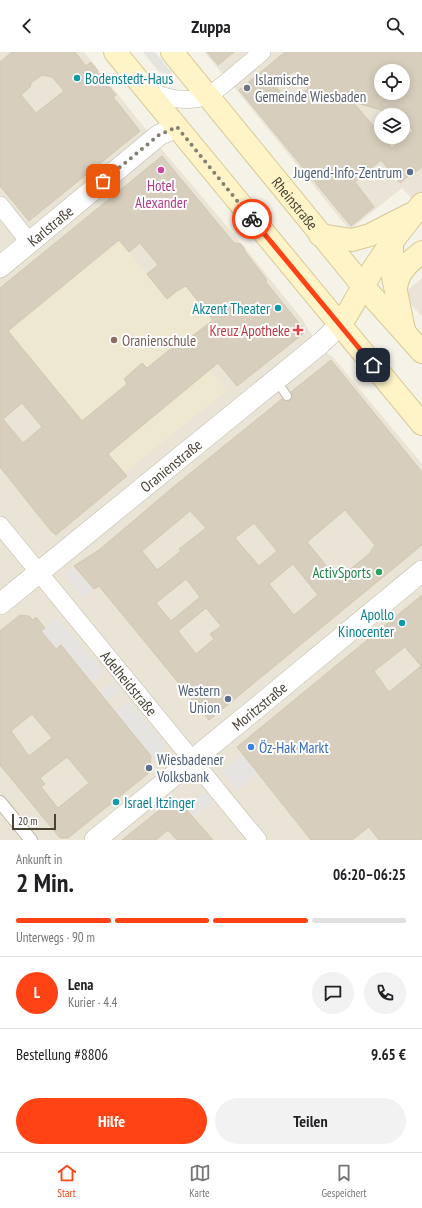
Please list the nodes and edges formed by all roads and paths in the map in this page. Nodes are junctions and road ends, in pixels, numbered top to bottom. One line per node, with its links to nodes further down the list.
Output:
1 (115, 52): 4 (main road)
2 (172, 52): 7 (main road, Rheinstraße)
3 (262, 52): 7 (street)
4 (131, 72): 7 (street); 8 (main road)
5 (103, 74): 6 (path)
6 (97, 79)
7 (208, 96): 11 (main road, Rheinstraße)
8 (177, 127): 12 (street, Karlstraße); 18 (main road)
9 (0, 205): 12 (street)
10 (419, 208): 11 (main road); 13 (main road)
11 (320, 235): 16 (main road, Rheinstraße)
12 (30, 243): 15 (street, Karlstraße)
13 (392, 243): 16 (main road); 17 (main road)
14 (422, 252): 17 (main road)
15 (0, 267)
16 (363, 286): 18 (main road); 19 (main road, Rheinstraße)
17 (396, 289): 19 (main road)
18 (340, 325): 21 (main road); 24 (street, Oranienstraße)
19 (404, 332): 20 (main road, Rheinstraße)
20 (422, 352)
21 (422, 424)
22 (0, 525): 24 (street, Adelheidstraße)
23 (422, 570): 26 (street, Moritzstraße)
24 (38, 572): 25 (street, Oranienstraße); 26 (street, Adelheidstraße)
25 (0, 604)
26 (193, 760): 29 (street, Moritzstraße); 30 (street, Adelheidstraße)
27 (0, 802): 28 (street)
28 (31, 840)
29 (95, 840)
30 (258, 840)

